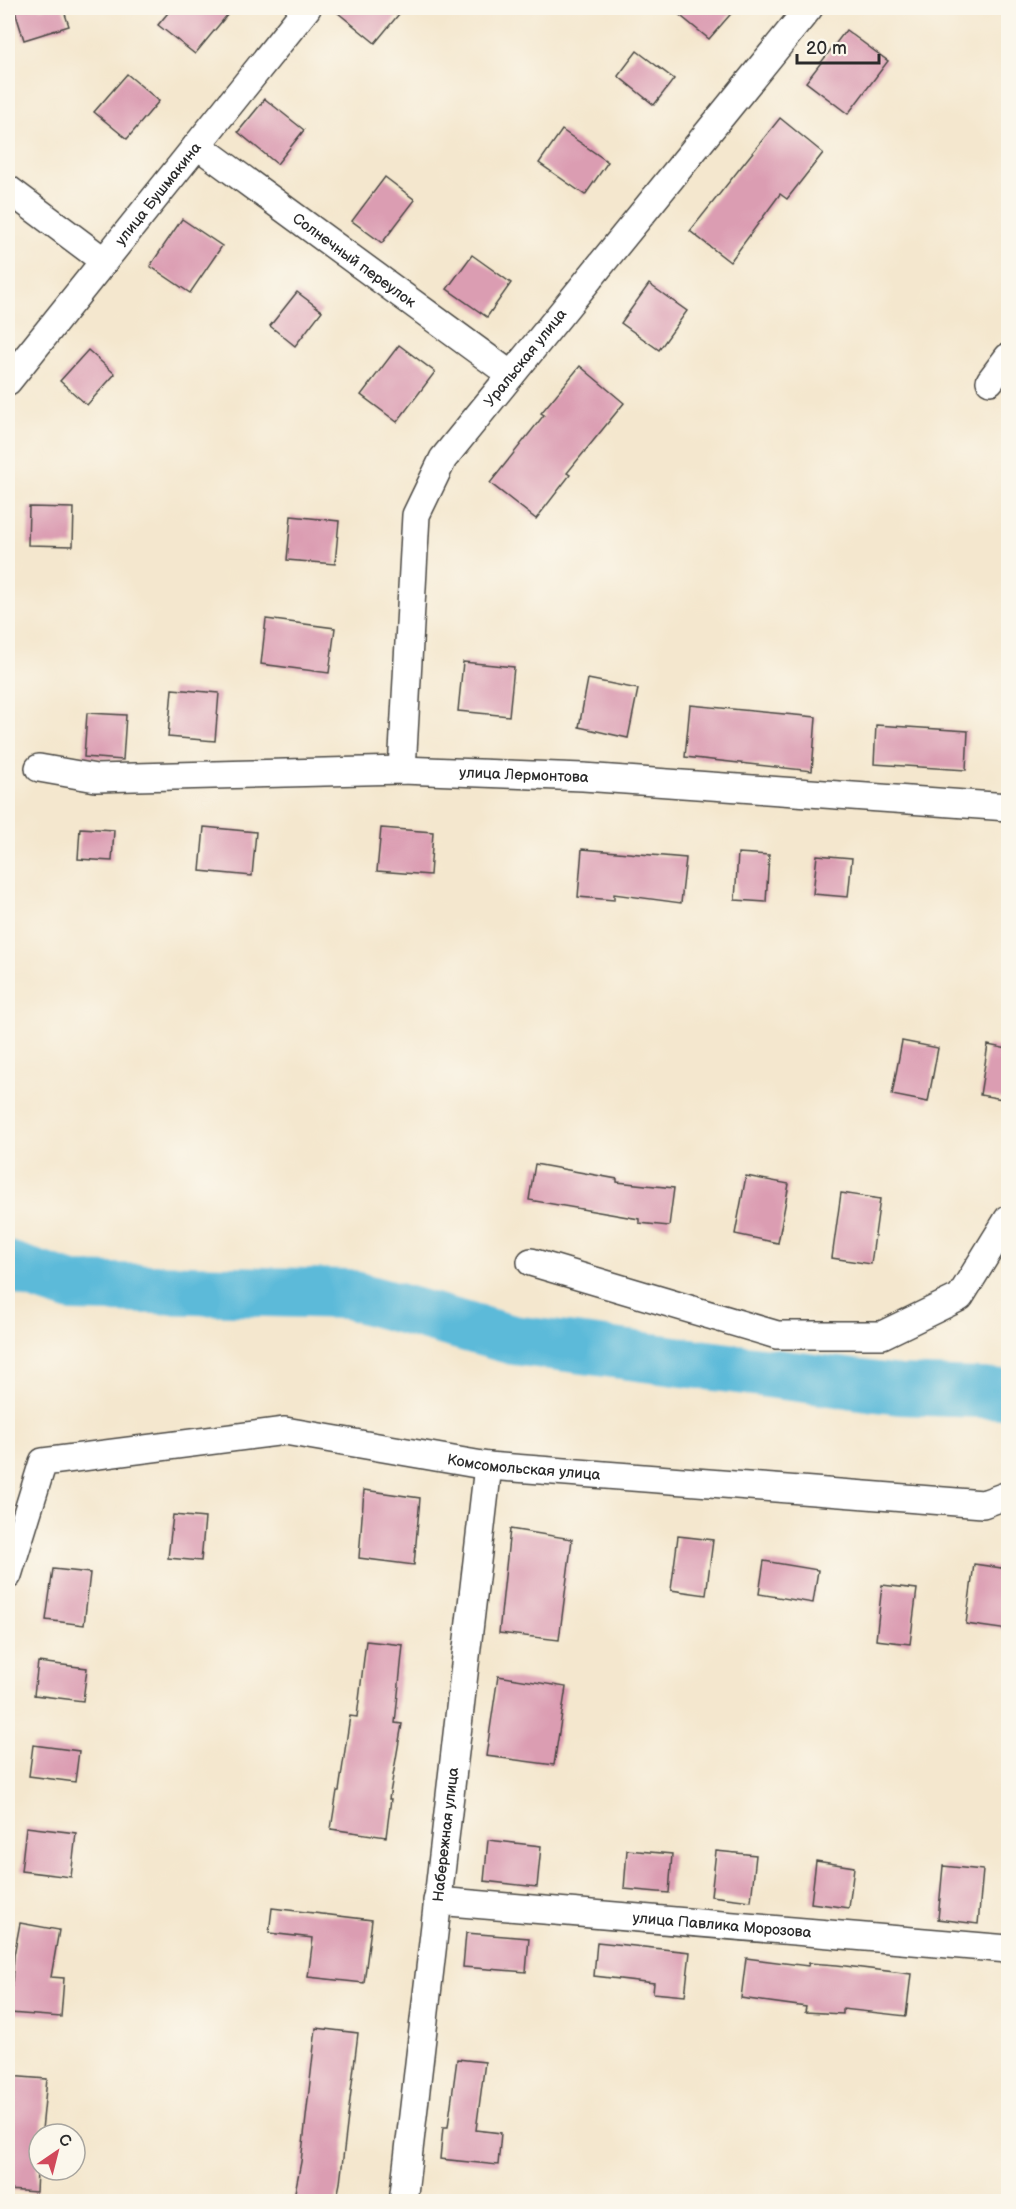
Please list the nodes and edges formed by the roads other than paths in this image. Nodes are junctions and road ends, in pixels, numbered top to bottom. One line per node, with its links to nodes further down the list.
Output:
1 (308, 8): 3 (street, улица Бушмакина)
2 (809, 8): 7 (street, Уральская улица)
3 (197, 145): 5 (street, улица Бушмакина); 7 (street, Солнечный переулок)
4 (8, 189): 5 (street)
5 (104, 261): 8 (street, улица Бушмакина)
6 (1008, 357): 9 (street)
7 (511, 375): 11 (street, Уральская улица)
8 (8, 381)
9 (990, 381)
10 (39, 768): 11 (street, улица Лермонтова)
11 (402, 770): 12 (street, улица Лермонтова)
12 (1008, 807)
13 (1008, 1218): 14 (street)
14 (531, 1262)
15 (488, 1466): 16 (street, Комсомольская улица); 17 (street, Комсомольская улица); 18 (street, Набережная улица)
16 (1008, 1495)
17 (8, 1575)
18 (437, 1901): 19 (street, улица Павлика Морозова); 20 (street, Набережная улица)
19 (1008, 1949)
20 (403, 2202)

